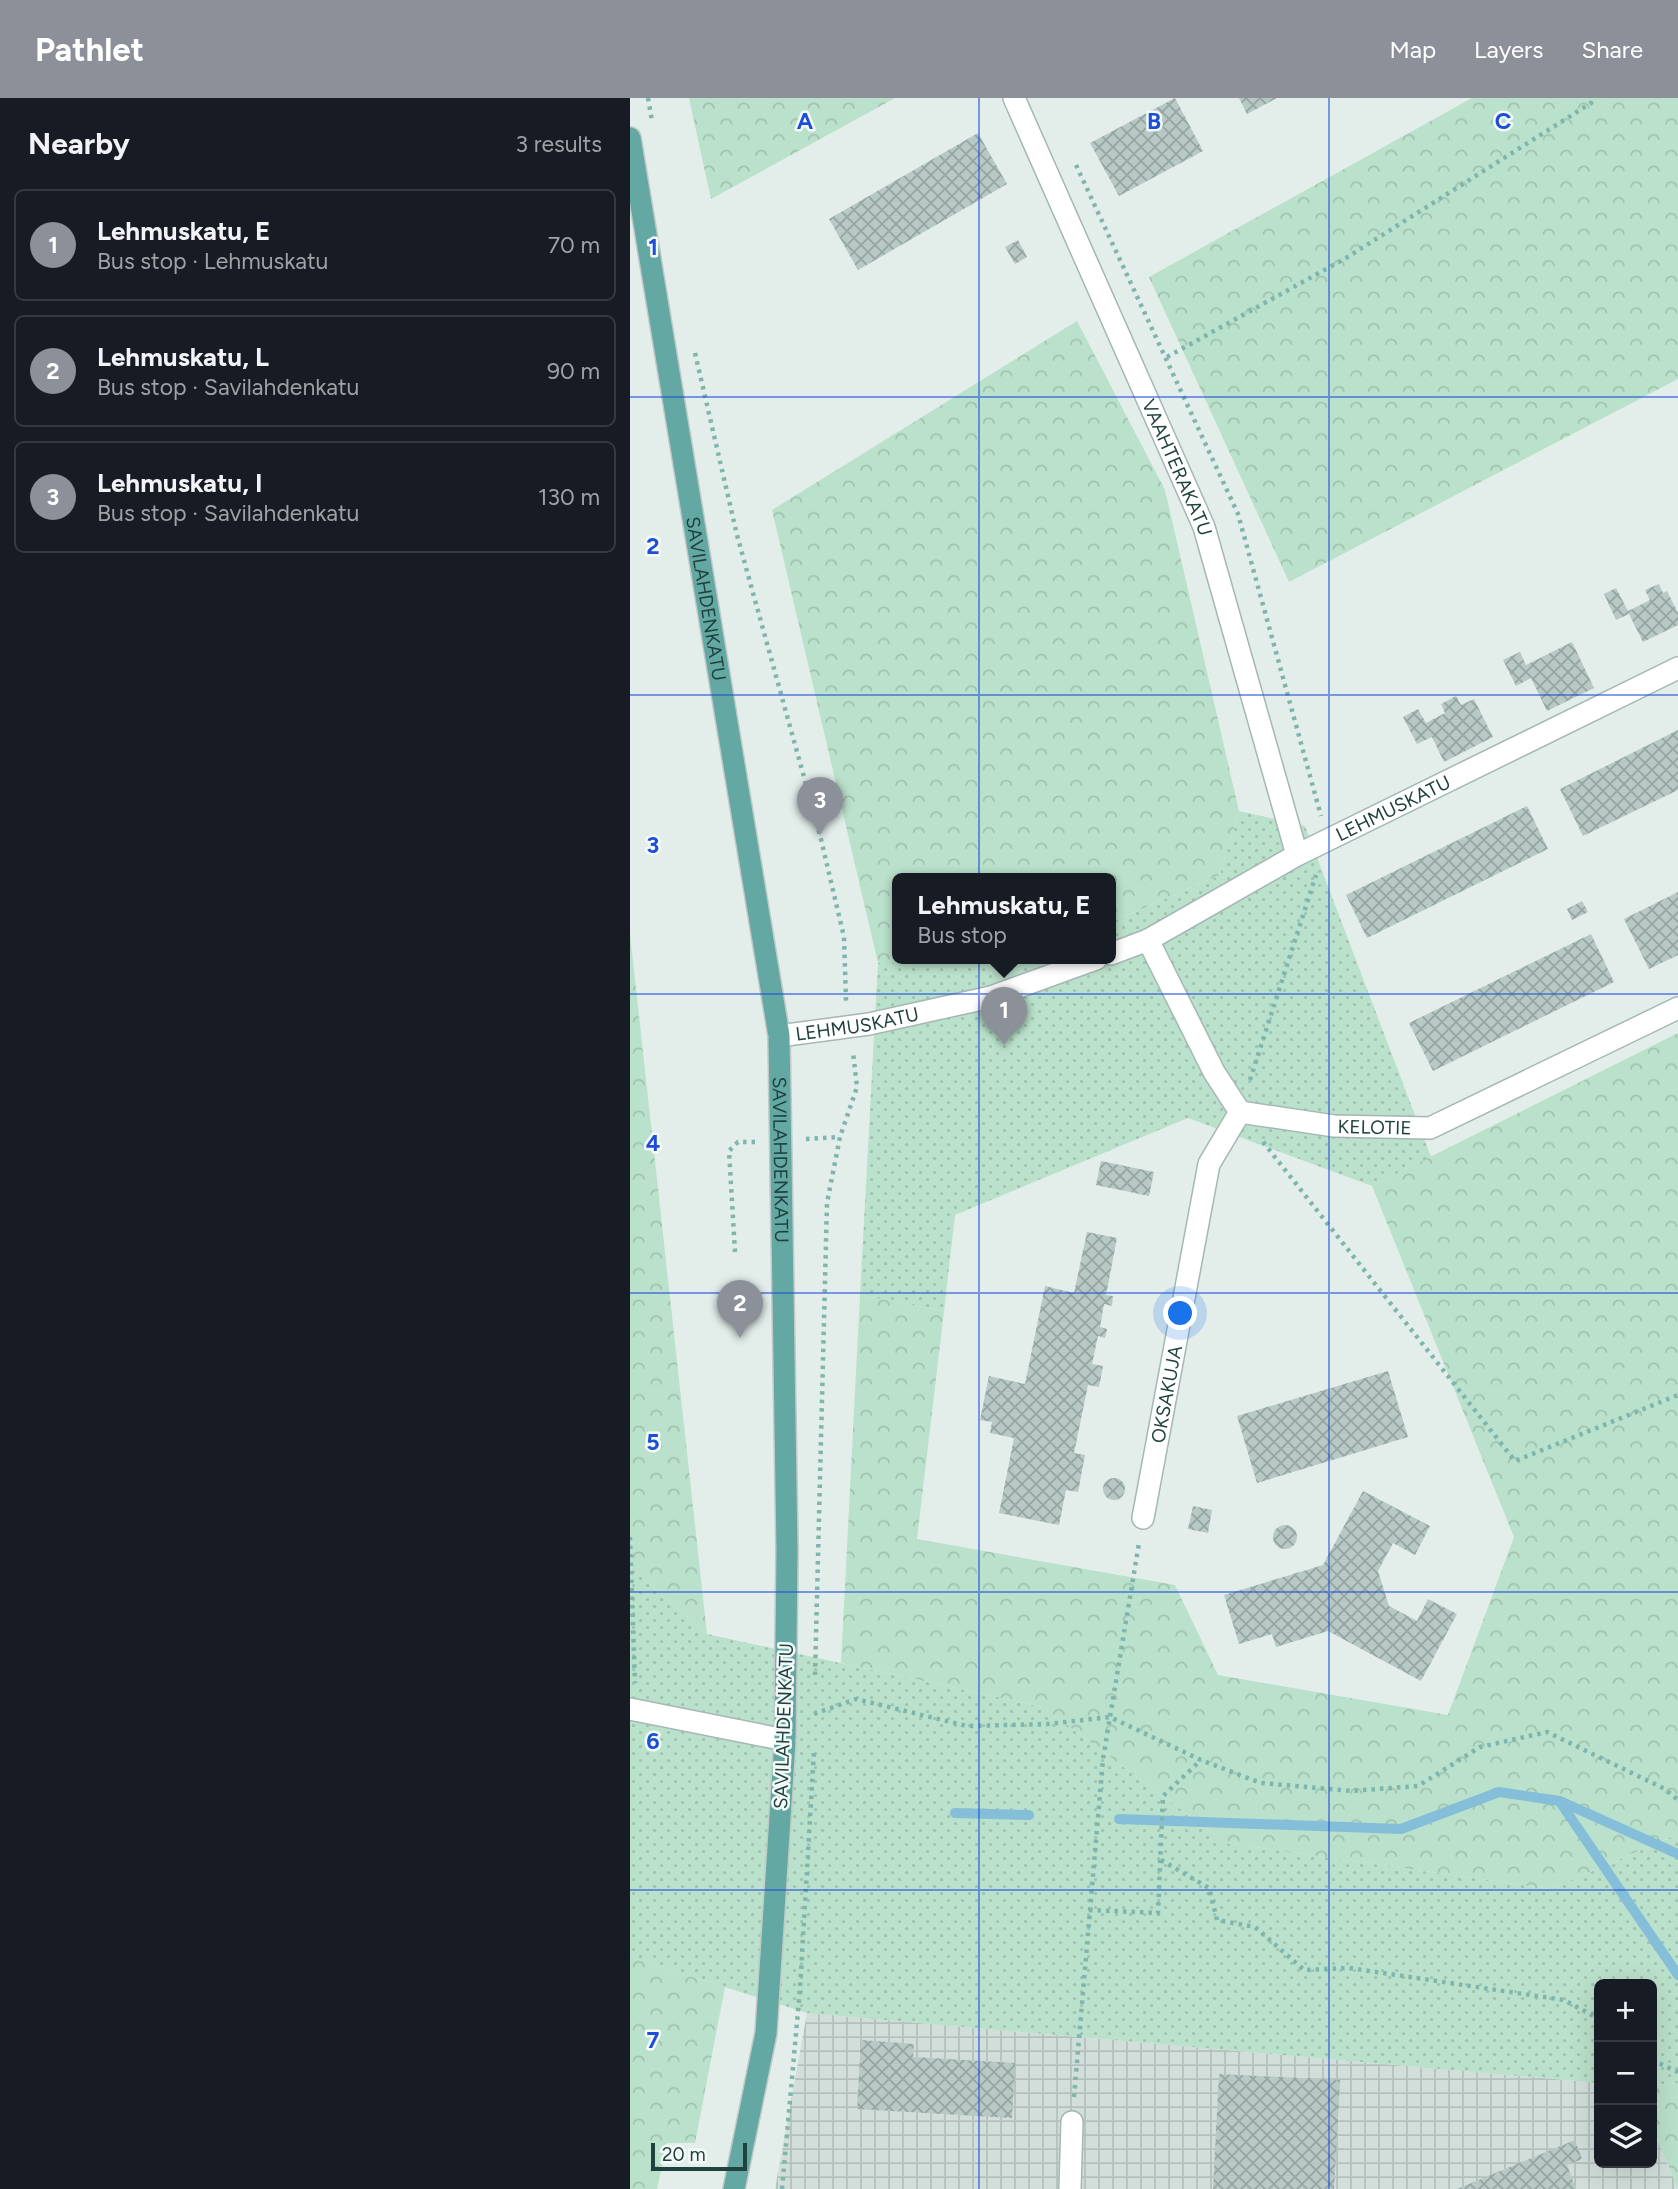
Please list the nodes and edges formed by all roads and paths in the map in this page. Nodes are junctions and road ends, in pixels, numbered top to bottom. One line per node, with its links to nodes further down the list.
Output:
1 (1594, 98): 4 (path)
2 (1017, 99): 7 (street, VAAHTERAKATU)
3 (630, 138): 12 (main road, SAVILAHDENKATU)
4 (1167, 357)
5 (1678, 668): 6 (street, LEHMUSKATU)
6 (1328, 840): 7 (street, LEHMUSKATU); 13 (path)
7 (1297, 855): 8 (street, LEHMUSKATU)
8 (1148, 940): 9 (street, LEHMUSKATU); 13 (street)
9 (1116, 952)
10 (1082, 964): 12 (street, LEHMUSKATU)
11 (1678, 1008): 13 (street, KELOTIE)
12 (779, 1036): 20 (main road, SAVILAHDENKATU)
13 (1240, 1112): 14 (path); 15 (street, OKSAKUJA)
14 (1678, 1395)
15 (1143, 1518): 19 (path)
16 (630, 1537): 17 (path)
17 (633, 1709): 20 (street)
18 (814, 1714): 19 (path)
19 (1110, 1717): 21 (path); 24 (path)
20 (785, 1740): 29 (main road, SAVILAHDENKATU)
21 (1201, 1760): 22 (path); 23 (path)
22 (1678, 1800)
23 (1161, 1860): 24 (path); 25 (path)
24 (1089, 1910): 28 (path)
25 (1594, 2016)
26 (1657, 2062): 27 (path)
27 (1678, 2072)
28 (1072, 2122): 30 (street)
29 (734, 2189)
30 (1070, 2189)

